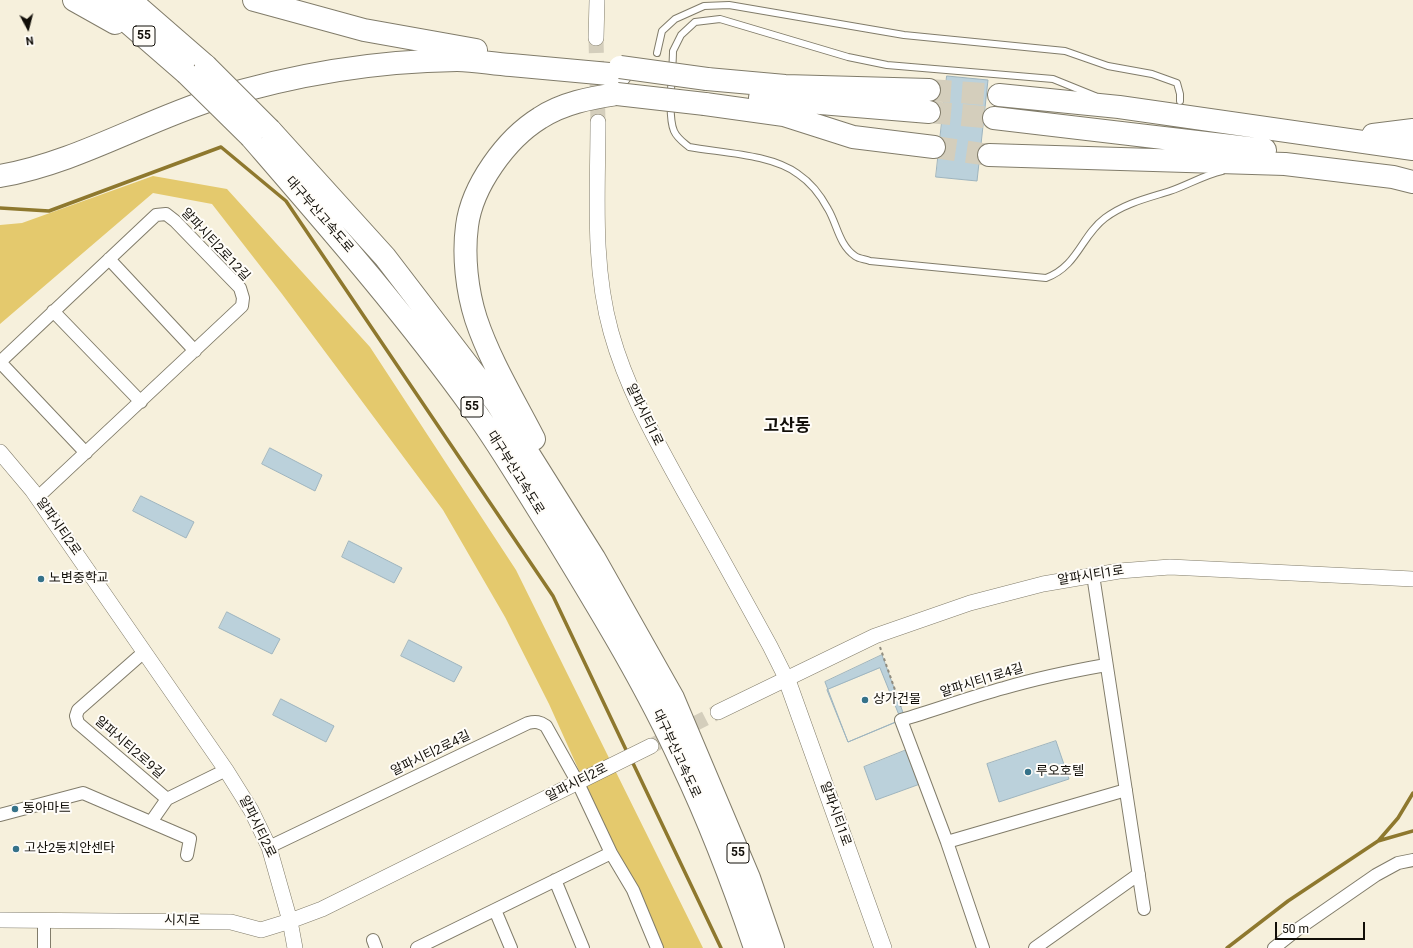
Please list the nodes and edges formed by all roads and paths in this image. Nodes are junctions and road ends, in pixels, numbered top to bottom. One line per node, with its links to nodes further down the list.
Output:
1 (74, 0): 7 (highway)
2 (102, 0): 7 (highway, 대구부산고속도로 / 55)
3 (130, 0): 9 (highway, 대구부산고속도로 / 55)
4 (254, 0): 10 (highway)
5 (597, 0): 6 (street)
6 (596, 38)
7 (156, 46): 9 (highway, 대구부산고속도로 / 55)
8 (657, 54): 14 (lane)
9 (196, 70): 20 (highway, 대구부산고속도로 / 55, bridge)
10 (619, 80): 12 (highway, bridge); 27 (highway); 29 (highway); 38 (highway)
11 (929, 90): 12 (highway)
12 (707, 92): 16 (highway); 22 (highway)
13 (999, 95): 15 (highway)
14 (1180, 101)
15 (1119, 108): 21 (highway); 25 (lane)
16 (929, 112)
17 (994, 118): 26 (highway)
18 (598, 122): 44 (street, 알파시티1로)
19 (1413, 130): 21 (highway)
20 (260, 133): 38 (highway, 대구부산고속도로 / 55); 73 (highway, 대구부산고속도로 / 55)
21 (1342, 138): 23 (highway)
22 (934, 147)
23 (1413, 149)
24 (989, 155): 25 (highway)
25 (1252, 163): 28 (highway)
26 (1413, 167)
27 (0, 176)
28 (1413, 182)
29 (0, 185)
30 (108, 259): 31 (street, 알파시티2로12길); 32 (street); 32 (street, 알파시티2로12길)
31 (53, 311): 33 (street, 알파시티2로12길); 34 (street)
32 (195, 351): 34 (street, 알파시티2로12길)
33 (0, 362): 36 (street, 알파시티2로12길)
34 (141, 402): 36 (street, 알파시티2로12길)
35 (0, 452): 37 (street, 알파시티2로)
36 (86, 453): 37 (street, 알파시티2로12길)
37 (37, 498): 42 (street, 알파시티2로)
38 (594, 558): 74 (highway, 대구부산고속도로 / 55)
39 (1093, 575): 40 (street, 알파시티1로); 41 (street, 알파시티1로); 43 (street)
40 (1413, 579)
41 (875, 636): 44 (street, 알파시티1로); 46 (path)
42 (144, 652): 48 (street, 알파시티2로); 51 (street, 알파시티2로9길)
43 (1106, 665): 46 (street, 알파시티1로4길); 50 (street)
44 (787, 680): 45 (street); 75 (main road, 알파시티1로)
45 (718, 712)
46 (901, 720): 54 (street)
47 (652, 746): 49 (street, 알파시티2로)
48 (226, 770): 51 (street); 55 (street, 알파시티2로)
49 (578, 783): 55 (street, 알파시티2로4길); 56 (street, 알파시티2로4길); 65 (street, 알파시티2로)
50 (1126, 790): 54 (street); 59 (street)
51 (167, 799): 53 (street)
52 (0, 815): 53 (street)
53 (151, 822): 57 (street)
54 (947, 842): 76 (street)
55 (269, 847): 65 (street, 알파시티2로)
56 (611, 853): 60 (street); 72 (street, 알파시티2로4길)
57 (187, 855)
58 (1413, 860): 78 (street)
59 (1138, 874): 62 (street); 77 (street)
60 (555, 880): 61 (street); 71 (street)
61 (495, 910): 66 (street); 70 (street)
62 (1144, 910)
63 (0, 920): 64 (street, 시지로)
64 (44, 920): 65 (street, 시지로); 67 (street)
65 (290, 921): 68 (street)
66 (442, 942): 69 (street)
67 (44, 948)
68 (295, 948)
69 (417, 948)
70 (511, 948)
71 (583, 948)
72 (657, 948)
73 (755, 948)
74 (773, 948)
75 (883, 948)
76 (983, 948)
77 (1035, 948)
78 (1274, 948)

